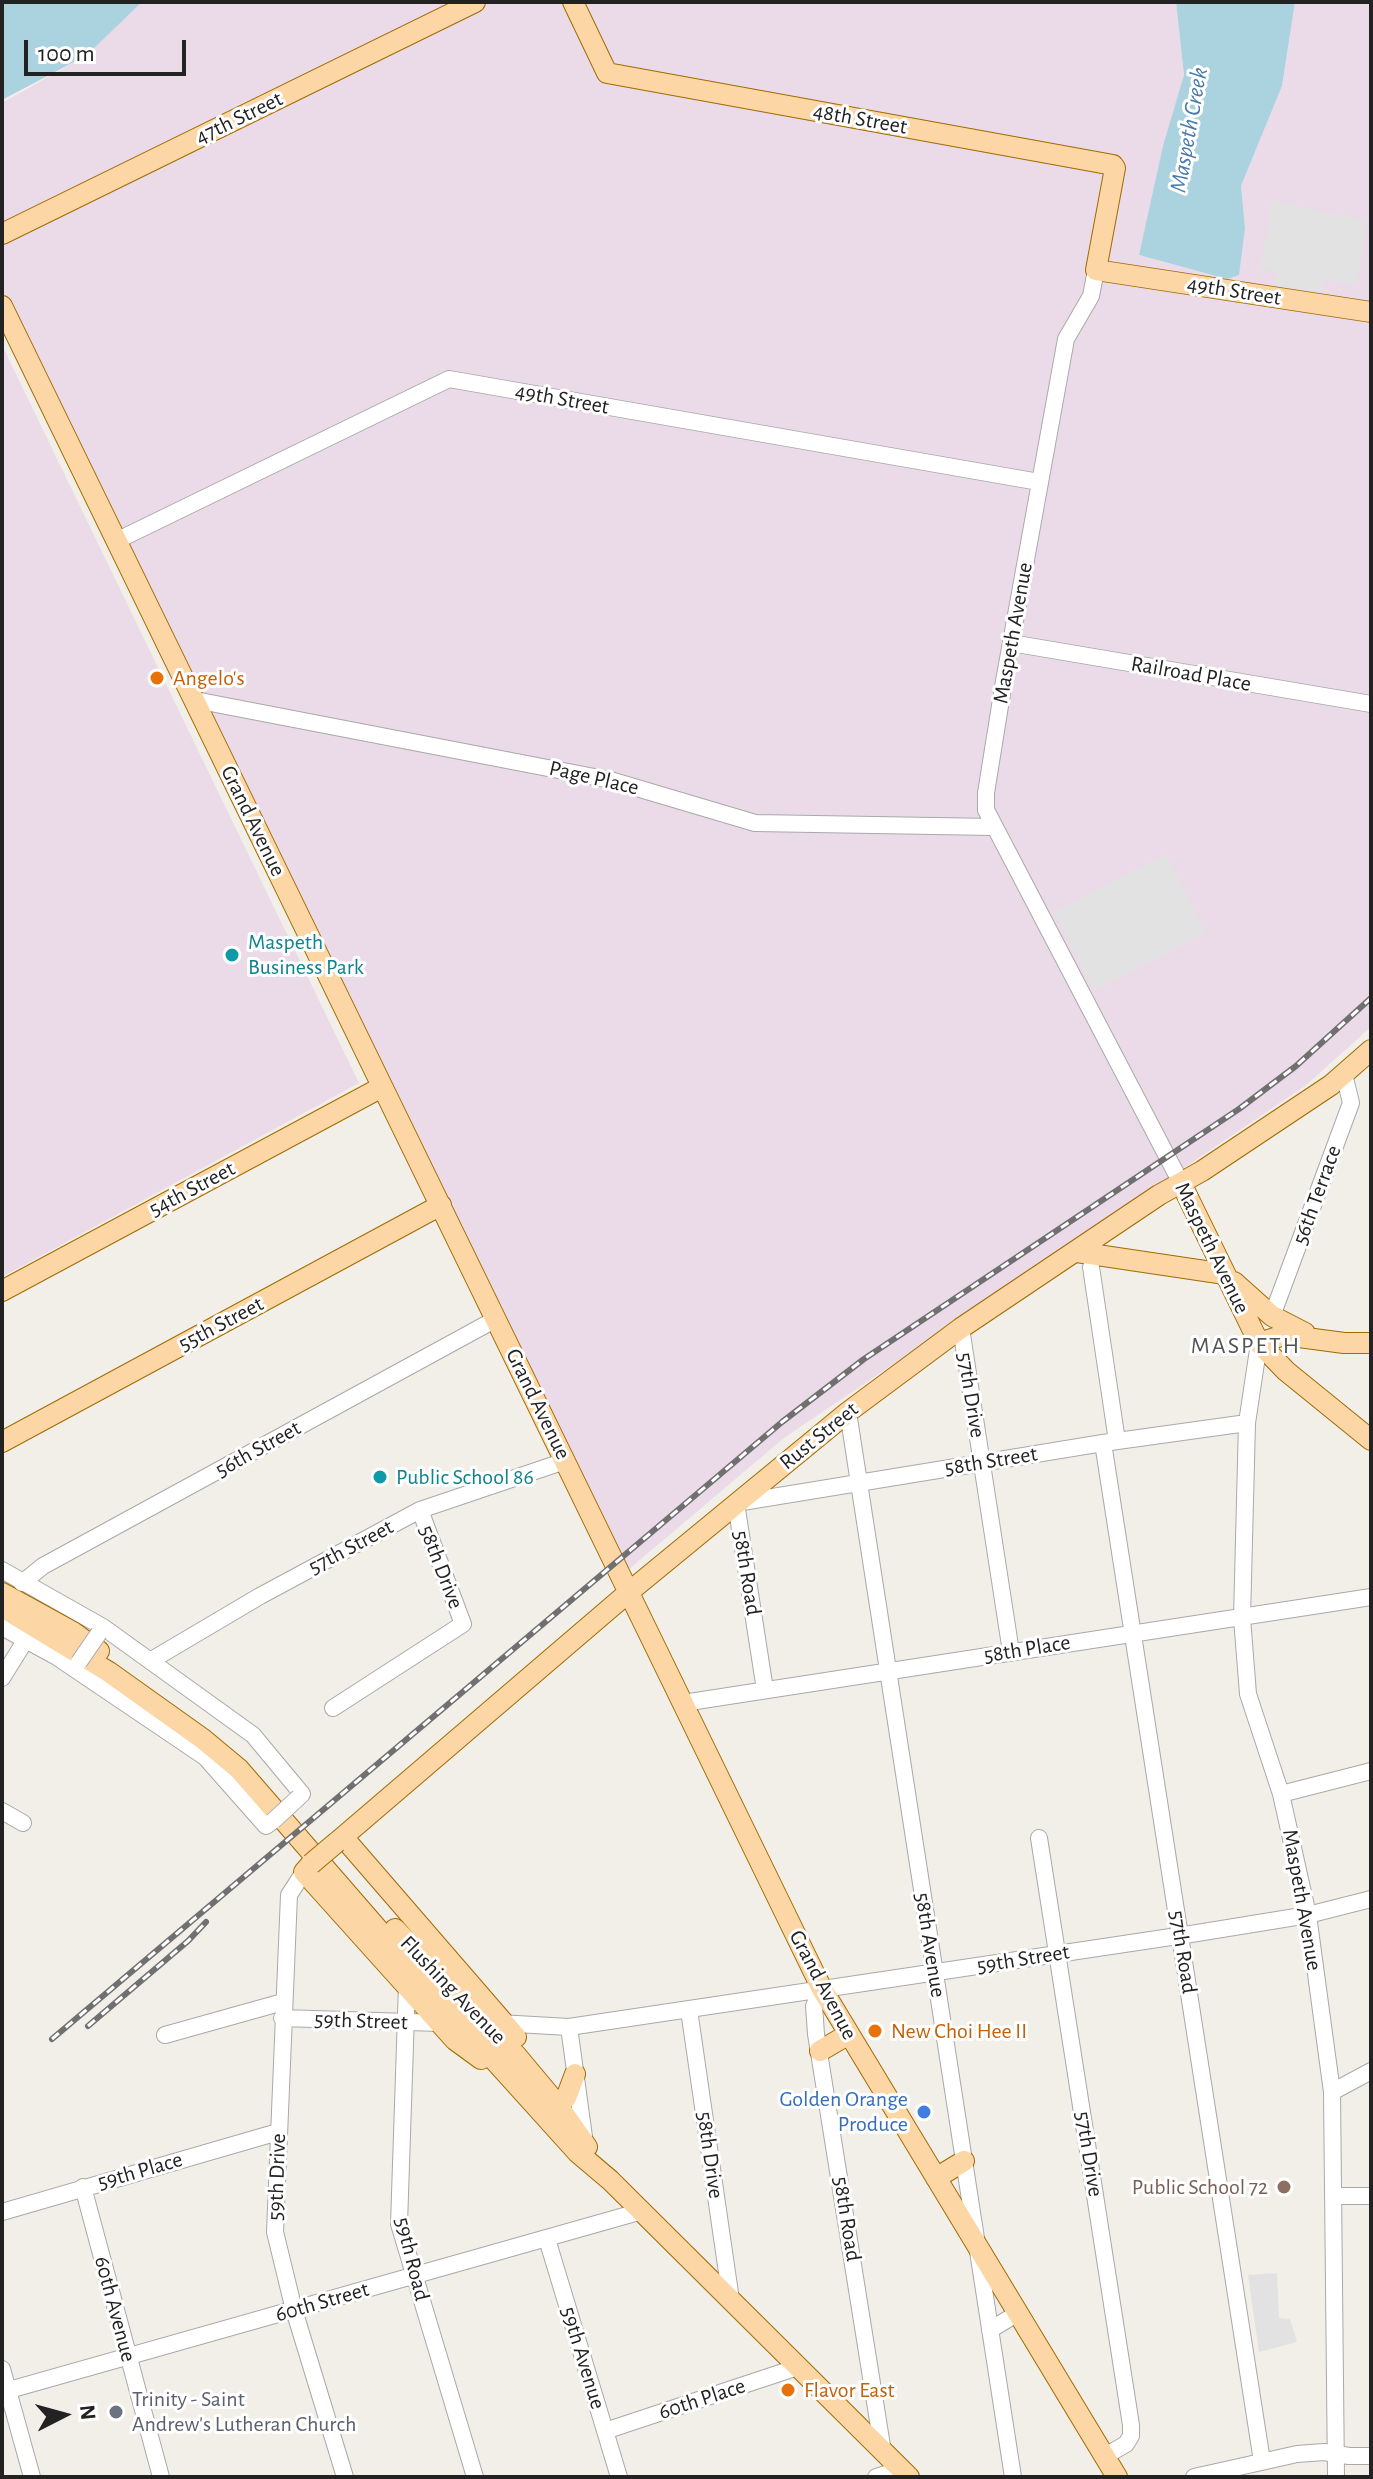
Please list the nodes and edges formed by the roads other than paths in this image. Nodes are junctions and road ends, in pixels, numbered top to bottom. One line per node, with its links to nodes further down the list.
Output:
1 (475, 2): 4 (main road, 47th Street)
2 (573, 2): 3 (main road, 48th Street)
3 (1113, 165): 5 (main road, Maspeth Avenue)
4 (2, 234)
5 (1096, 270): 7 (main road, 49th Street); 8 (street, Maspeth Avenue)
6 (2, 306): 9 (main road, Grand Avenue)
7 (1371, 312)
8 (1039, 482): 9 (street, 49th Street); 10 (street, Maspeth Avenue)
9 (116, 541): 11 (main road, Grand Avenue)
10 (1011, 643): 12 (street, Railroad Place); 13 (street, Maspeth Avenue)
11 (195, 700): 13 (street, Page Place); 16 (main road, Grand Avenue)
12 (1371, 704)
13 (994, 827): 17 (street, Maspeth Avenue)
14 (1371, 1050): 15 (main road, Rust Street)
15 (1344, 1074): 17 (main road, Rust Street); 22 (street, 56th Terrace)
16 (382, 1087): 18 (main road, Grand Avenue); 21 (main road, 54th Street)
17 (1181, 1183): 19 (main road, Rust Street); 20 (main road, Maspeth Avenue)
18 (441, 1205): 23 (main road, Grand Avenue); 31 (main road, 55th Street)
19 (1084, 1260): 20 (main road); 24 (main road, Rust Street); 32 (street, 57th Road)
20 (1225, 1274): 22 (main road); 26 (main road, Maspeth Avenue)
21 (2, 1291)
22 (1272, 1316): 25 (main road)
23 (496, 1319): 33 (main road, Grand Avenue); 39 (street, 56th Street)
24 (961, 1328): 28 (main road, Rust Street); 34 (street, 57th Drive)
25 (1316, 1339): 26 (main road); 27 (main road)
26 (1259, 1343): 29 (street, Maspeth Avenue); 30 (main road)
27 (1371, 1343)
28 (848, 1412): 35 (street, 58th Avenue); 36 (main road, Rust Street)
29 (1247, 1423): 32 (street, 58th Street); 44 (street, Maspeth Avenue)
30 (1371, 1440)
31 (2, 1442)
32 (1110, 1442): 34 (street, 58th Street); 47 (street, 57th Road)
33 (565, 1461): 37 (street, 57th Street); 40 (main road, Grand Avenue)
34 (982, 1463): 35 (street, 58th Street); 49 (street, 57th Drive)
35 (859, 1482): 36 (street, 58th Street); 52 (street, 58th Avenue)
36 (736, 1503): 40 (main road, Rust Street); 54 (street, 58th Road)
37 (420, 1510): 50 (street, 57th Street); 56 (street, 58th Drive)
38 (2, 1570): 39 (street)
39 (22, 1583): 46 (street)
40 (629, 1592): 55 (main road, Grand Avenue); 62 (main road, Rust Street)
41 (2, 1593): 73 (main road, Flushing Avenue)
42 (1371, 1597): 44 (street, 58th Place)
43 (2, 1607): 82 (main road, Flushing Avenue)
44 (1242, 1618): 47 (street, 58th Place); 58 (street, Maspeth Avenue)
45 (2, 1627): 48 (street)
46 (101, 1630): 50 (street); 51 (street, bridge)
47 (1133, 1633): 49 (street, 58th Place); 66 (street, 57th Road)
48 (25, 1641): 51 (street); 53 (street)
49 (1011, 1652): 52 (street, 58th Place)
50 (150, 1661): 51 (street, bridge)
51 (76, 1665)
52 (888, 1671): 54 (street, 58th Place); 68 (street, 58th Avenue)
53 (2, 1678)
54 (765, 1690): 55 (street, 58th Place)
55 (683, 1703): 70 (main road, Grand Avenue)
56 (333, 1708)
57 (1371, 1771): 58 (street)
58 (1281, 1794): 65 (street, Maspeth Avenue)
59 (2, 1811): 60 (street)
60 (23, 1823)
61 (1039, 1838): 67 (street, 57th Drive)
62 (340, 1840): 63 (main road, Rust Street, bridge); 73 (main road)
63 (308, 1868): 69 (main road); 71 (street, 59th Drive)
64 (1371, 1899): 65 (street, 59th Street)
65 (1308, 1915): 66 (street, 59th Street); 83 (street, Maspeth Avenue)
66 (1181, 1935): 67 (street, 59th Street); 111 (street, 57th Road)
67 (1057, 1954): 68 (street, 59th Street); 109 (street, 57th Drive)
68 (935, 1972): 70 (street, 59th Street); 87 (street, 58th Avenue)
69 (407, 1985): 74 (street, 59th Road); 75 (main road)
70 (822, 1989): 72 (street, 59th Street); 77 (main road, Grand Avenue); 79 (street, 58th Road)
71 (283, 2010): 74 (street, 59th Street); 78 (street, 59th Street); 85 (street, 59th Drive)
72 (689, 2010): 76 (street, 59th Street); 98 (street, 58th Drive)
73 (494, 2022): 76 (street, 59th Street); 84 (main road, Flushing Avenue)
74 (405, 2023): 75 (street, 59th Street); 97 (street, 59th Road)
75 (440, 2023): 82 (main road)
76 (569, 2027): 81 (street)
77 (849, 2034): 79 (main road); 88 (main road, Grand Avenue)
78 (165, 2035)
79 (820, 2051): 107 (street, 58th Road)
80 (1371, 2071): 83 (street)
81 (575, 2074): 84 (main road); 86 (street)
82 (510, 2079): 84 (main road, Flushing Avenue)
83 (1332, 2092): 91 (street, Maspeth Avenue)
84 (549, 2108): 86 (main road, Flushing Avenue); 89 (main road, Flushing Avenue)
85 (278, 2132): 90 (street, 59th Place); 99 (street, 59th Drive)
86 (585, 2144): 89 (main road, Flushing Avenue)
87 (964, 2161): 88 (main road); 96 (street, 58th Avenue)
88 (936, 2178): 96 (main road, Grand Avenue)
89 (610, 2180): 93 (main road, Flushing Avenue)
90 (83, 2187): 94 (street, 59th Place); 102 (street, 60th Avenue)
91 (1334, 2196): 92 (street); 108 (street, Maspeth Avenue)
92 (1371, 2196)
93 (642, 2211): 95 (street, 60th Street); 98 (main road, Flushing Avenue)
94 (2, 2212)
95 (547, 2239): 97 (street, 60th Street); 106 (street, 59th Avenue)
96 (977, 2246): 100 (main road, Grand Avenue); 101 (street, 58th Avenue)
97 (414, 2276): 99 (street, 60th Street); 116 (street, 59th Road)
98 (731, 2300): 103 (main road, Flushing Avenue)
99 (294, 2310): 102 (street, 60th Street); 115 (street, 59th Drive)
100 (1018, 2313): 101 (street); 109 (main road, Grand Avenue)
101 (990, 2330): 119 (street, 58th Avenue)
102 (127, 2357): 105 (street, 60th Street); 114 (street, 60th Avenue)
103 (798, 2367): 106 (street, 60th Place); 107 (main road, Flushing Avenue)
104 (2, 2369): 105 (street)
105 (5, 2392): 113 (street)
106 (605, 2431): 117 (street, 59th Avenue)
107 (883, 2452): 112 (main road, Flushing Avenue)
108 (1336, 2455): 110 (street); 111 (street); 122 (street, Maspeth Avenue)
109 (1105, 2456): 120 (main road, Grand Avenue)
110 (1371, 2456)
111 (1262, 2461): 121 (street)
112 (905, 2473): 118 (street)
113 (32, 2477)
114 (161, 2477)
115 (345, 2477)
116 (475, 2477)
117 (619, 2477)
118 (876, 2477)
119 (1013, 2477)
120 (1117, 2477)
121 (1194, 2477)
122 (1336, 2477)

